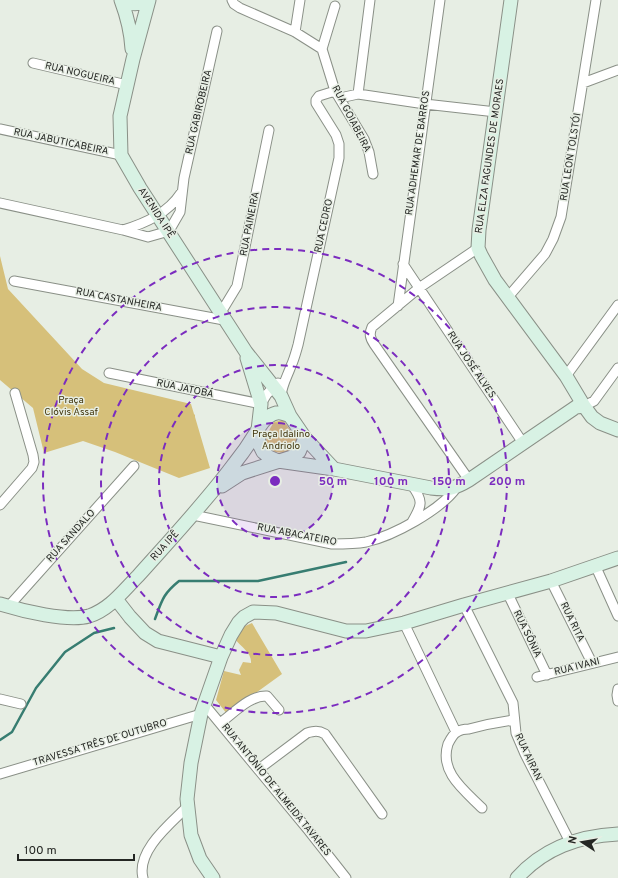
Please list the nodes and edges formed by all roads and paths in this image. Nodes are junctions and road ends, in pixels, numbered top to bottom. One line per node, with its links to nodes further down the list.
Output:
1 (122, 0): 2 (street); 13 (street, AVENIDA IPÊ)
2 (147, 0): 13 (street, AVENIDA IPÊ)
3 (232, 0): 11 (street)
4 (300, 0): 11 (street)
5 (370, 0): 19 (street)
6 (440, 0): 20 (street, RUA ADHEMAR DE BARROS)
7 (511, 0): 21 (street, RUA ELZA FAGUNDES DE MORAES)
8 (596, 0): 16 (street, RUA LEON TOLSTÓI)
9 (335, 6): 12 (street)
10 (217, 31): 26 (street, RUA GABIROBEIRA)
11 (295, 32): 12 (street)
12 (322, 49): 18 (street, RUA GOIABEIRA)
13 (133, 59): 17 (street, AVENIDA IPÊ)
14 (33, 63): 17 (street, RUA NOGUEIRA)
15 (618, 70): 16 (street)
16 (583, 84): 35 (street, RUA LEON TOLSTÓI)
17 (127, 85): 24 (street, AVENIDA IPÊ)
18 (338, 94): 19 (street); 25 (street, RUA GOIABEIRA); 43 (street, RUA CEDRO)
19 (358, 94): 20 (street)
20 (425, 104): 21 (street); 32 (street, RUA ADHEMAR DE BARROS)
21 (496, 112): 31 (street, RUA ELZA FAGUNDES DE MORAES)
22 (0, 129): 24 (street, RUA JABUTICABEIRA)
23 (269, 130): 38 (street, RUA PAINEIRA)
24 (121, 155): 28 (street, AVENIDA IPÊ)
25 (373, 174)
26 (181, 193): 28 (street); 30 (street, RUA GABIROBEIRA)
27 (0, 203): 29 (street)
28 (157, 215): 29 (street); 30 (street, AVENIDA IPÊ)
29 (123, 230): 30 (street)
30 (169, 231): 38 (street, AVENIDA IPÊ)
31 (478, 248): 34 (street); 35 (street, RUA ELZA FAGUNDES DE MORAES)
32 (403, 264): 34 (street, RUA JOSÉ ALVES); 37 (street, RUA ADHEMAR DE BARROS)
33 (14, 281): 38 (street, RUA CASTANHEIRA)
34 (419, 288): 37 (street); 52 (street, RUA JOSÉ ALVES)
35 (508, 297): 42 (street, RUA ELZA FAGUNDES DE MORAES)
36 (618, 305): 42 (street)
37 (398, 306): 56 (street)
38 (222, 317): 39 (street, AVENIDA IPÊ)
39 (246, 352): 44 (street, AVENIDA IPÊ); 46 (street, AVENIDA IPÊ)
40 (618, 368): 47 (street)
41 (109, 373): 46 (street, RUA JATOBÁ)
42 (566, 376): 47 (street, RUA ELZA FAGUNDES DE MORAES)
43 (285, 377): 44 (street, RUA CEDRO); 44 (street, RUA CEDRO)
44 (277, 391): 46 (street, RUA CEDRO); 48 (street, AVENIDA IPÊ)
45 (15, 393): 60 (street)
46 (261, 404): 49 (street, AVENIDA IPÊ)
47 (584, 406): 50 (street, RUA ELZA FAGUNDES DE MORAES); 52 (street)
48 (290, 416): 49 (street); 51 (street)
49 (258, 430): 53 (street); 59 (street, RUA IPÊ)
50 (618, 430)
51 (305, 438): 53 (street); 55 (street)
52 (523, 443): 56 (street)
53 (278, 461): 55 (street); 59 (street, RUA IPÊ)
54 (134, 466): 68 (street, RUA SANDALO)
55 (334, 469): 57 (street)
56 (469, 480): 58 (street)
57 (411, 484): 58 (street); 62 (street)
58 (457, 488): 62 (street, RUA ABACATEIRO)
59 (214, 492): 61 (street, RUA IPÊ)
60 (0, 505)
61 (193, 515): 62 (street, RUA ABACATEIRO); 67 (street, RUA IPÊ)
62 (411, 523)
63 (618, 558): 64 (street)
64 (596, 565): 65 (street); 70 (street)
65 (551, 581): 66 (street); 74 (street, RUA RITA)
66 (507, 592): 69 (street); 75 (street, RUA SÔNIA)
67 (116, 599): 68 (street, RUA IPÊ); 72 (street)
68 (4, 605)
69 (464, 605): 71 (street); 83 (street, RUA AIRAN)
70 (618, 616)
71 (404, 623): 72 (street); 85 (street)
72 (221, 657): 81 (street)
73 (618, 657): 74 (street, RUA IVANI)
74 (592, 663): 75 (street, RUA IVANI)
75 (547, 675): 76 (street, RUA IVANI)
76 (536, 677)
77 (618, 690): 79 (street)
78 (0, 699): 80 (street)
79 (618, 700)
80 (21, 704)
81 (202, 709): 84 (street, RUA ANTÔNIO DE ALMEIDA TAVARES); 87 (street, TRAVESSA TRÊS DE OUTUBRO); 88 (street)
82 (280, 710): 84 (street)
83 (514, 720): 85 (street); 92 (street, RUA AIRAN)
84 (220, 723): 86 (street, RUA ANTÔNIO DE ALMEIDA TAVARES)
85 (456, 732): 89 (street)
86 (259, 769): 90 (street); 95 (street, RUA ANTÔNIO DE ALMEIDA TAVARES)
87 (0, 774)
88 (187, 807): 93 (street); 94 (street)
89 (482, 808)
90 (382, 814)
91 (618, 834): 92 (street)
92 (570, 842): 96 (street)
93 (143, 878)
94 (213, 878)
95 (346, 878)
96 (517, 878)

